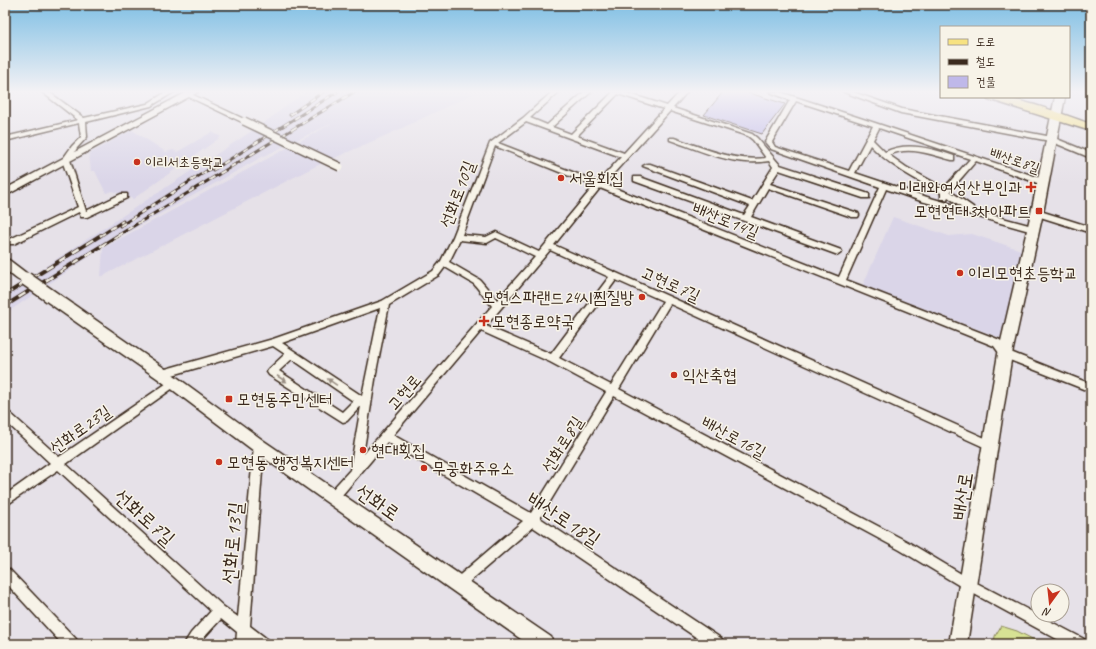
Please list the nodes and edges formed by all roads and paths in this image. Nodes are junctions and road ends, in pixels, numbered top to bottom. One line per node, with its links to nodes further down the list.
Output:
1 (73, 122): 21 (street)
2 (82, 122): 29 (street)
3 (137, 122): 29 (street)
4 (247, 122): 32 (street, bridge)
5 (521, 122): 24 (street)
6 (535, 122): 17 (street)
7 (553, 122): 17 (street)
8 (587, 122): 19 (street)
9 (658, 122): 26 (street, 고현로)
10 (709, 122): 28 (street)
11 (780, 122): 34 (street)
12 (866, 122): 16 (street, 배산로8길)
13 (962, 122): 22 (street)
14 (1055, 122): 22 (street, 배산로)
15 (1077, 122): 18 (main road)
16 (877, 126): 23 (street); 30 (street, 배산로8길)
17 (548, 127): 19 (street)
18 (1091, 128)
19 (573, 136): 26 (street)
20 (672, 138): 28 (street)
21 (5, 139)
22 (1052, 139): 27 (street); 36 (street, 배산로)
23 (869, 140): 25 (street); 34 (street)
24 (493, 143): 37 (street, 배산로14길); 53 (street, 선화로10길)
25 (883, 155): 30 (street); 40 (street)
26 (626, 156): 37 (street, 고현로)
27 (1091, 156)
28 (771, 159): 33 (street)
29 (66, 160): 41 (street); 46 (street)
30 (973, 160): 36 (street, 배산로8길); 40 (street)
31 (647, 166): 45 (street)
32 (340, 167)
33 (778, 167): 38 (street); 43 (street)
34 (851, 174): 39 (street)
35 (637, 179): 50 (street)
36 (1043, 182): 48 (street, 배산로)
37 (599, 185): 55 (street, 고현로); 61 (street, 배산로14길)
38 (766, 185): 45 (street); 49 (street)
39 (884, 185): 44 (street); 61 (street)
40 (945, 192): 44 (street); 47 (street)
41 (5, 193)
42 (124, 196): 46 (street)
43 (866, 196)
44 (942, 204): 47 (street)
45 (755, 205): 50 (street)
46 (82, 208): 54 (street)
47 (976, 213): 51 (street)
48 (1037, 213): 51 (street, 배산로); 52 (street)
49 (855, 215)
50 (746, 218): 56 (street)
51 (1033, 229): 68 (street, 배산로)
52 (1091, 230)
53 (457, 238): 57 (street); 59 (street, 선화로10길)
54 (5, 240)
55 (549, 246): 57 (street, 고현로); 60 (street, 고현로7길)
56 (838, 252)
57 (541, 256): 64 (street, 고현로)
58 (5, 263): 70 (street, 선화로, bridge)
59 (444, 263): 63 (street, 선화로10길); 64 (street)
60 (614, 276): 62 (street, 고현로7길); 69 (street, 고현로7길)
61 (841, 282): 68 (street, 배산로14길)
62 (668, 300): 72 (street, 선화로8길); 75 (street, 고현로7길)
63 (385, 303): 66 (street, 선화로10길); 78 (street)
64 (497, 306): 65 (street, 고현로)
65 (480, 327): 69 (street, 배산로16길); 74 (street, 고현로)
66 (274, 342): 67 (street); 70 (street, 선화로10길)
67 (291, 354): 67 (street, one-way to 67)
68 (1006, 354): 71 (street); 75 (street, 배산로)
69 (553, 359): 72 (street, 배산로16길)
70 (167, 379): 76 (street, 선화로); 77 (street, 선화로23길)
71 (1091, 388)
72 (613, 391): 81 (street, 선화로8길); 84 (street, 배산로16길)
73 (5, 415): 77 (street, 선화로7길)
74 (385, 436): 78 (street, 고현로); 81 (street, 배산로18길)
75 (990, 445): 84 (street, 배산로)
76 (259, 446): 79 (street, 선화로); 86 (street, 선화로13길)
77 (58, 464): 80 (street, 선화로23길); 85 (street, 선화로7길)
78 (355, 470): 79 (street, 고현로)
79 (333, 497): 83 (street, 선화로)
80 (5, 500)
81 (533, 520): 83 (street, 선화로8길); 92 (street, 배산로18길)
82 (5, 575): 87 (street)
83 (458, 584): 91 (street, 선화로)
84 (969, 584): 93 (street, 배산로); 94 (street, 배산로16길)
85 (220, 611): 86 (street, 선화로7길); 88 (street)
86 (244, 629): 89 (street, 선화로13길); 90 (street, 선화로7길)
87 (71, 644)
88 (190, 644)
89 (242, 644)
90 (262, 644)
91 (544, 644)
92 (717, 644)
93 (958, 644)
94 (1079, 644)

